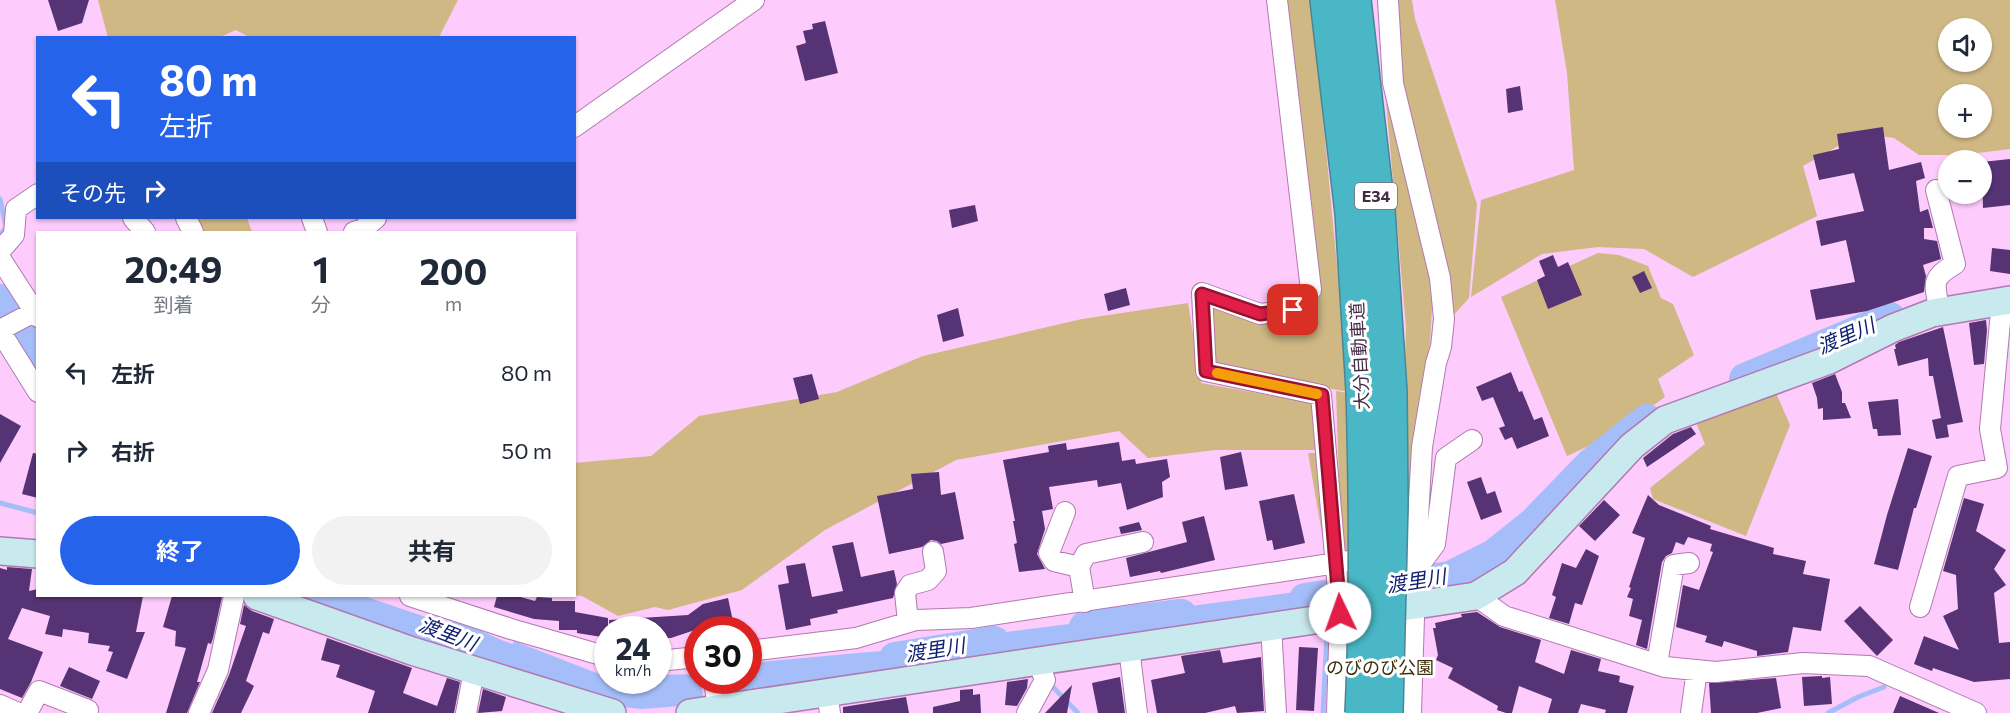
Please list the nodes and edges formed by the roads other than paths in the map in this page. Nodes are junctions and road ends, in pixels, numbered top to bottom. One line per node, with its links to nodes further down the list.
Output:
1 (754, 0): 6 (street)
2 (1277, 0): 26 (street)
3 (1327, 0): 18 (highway, 大分自動車道 / E34)
4 (1354, 0): 18 (highway, 大分自動車道 / E34)
5 (1388, 0): 27 (street)
6 (576, 126)
7 (1936, 190): 14 (street)
8 (36, 195): 11 (street)
9 (135, 219): 10 (street)
10 (144, 231)
11 (0, 251)
12 (0, 258): 15 (street)
13 (2006, 301): 14 (street); 35 (street)
14 (1940, 311): 29 (street)
15 (36, 315): 16 (street)
16 (0, 331): 17 (street)
17 (36, 389)
18 (1376, 392): 61 (highway, 大分自動車道 / E34, bridge); 62 (highway, 大分自動車道 / E34, bridge)
19 (1472, 440): 27 (street)
20 (1065, 512): 28 (street)
21 (1143, 542): 28 (street)
22 (0, 551): 24 (street)
23 (933, 552): 37 (street)
24 (36, 554)
25 (1689, 562): 43 (street)
26 (1337, 564): 27 (street); 34 (street); 36 (street)
27 (1416, 566): 33 (street)
28 (1079, 567): 34 (street)
29 (1476, 596): 33 (street); 43 (street)
30 (234, 597): 53 (street)
31 (260, 597): 45 (street)
32 (413, 597): 41 (street)
33 (1415, 601): 36 (street); 63 (street)
34 (1085, 602): 37 (street)
35 (1920, 607)
36 (1340, 614): 38 (street); 60 (street)
37 (908, 622): 40 (street)
38 (1271, 626): 39 (street); 59 (street)
39 (1128, 648): 42 (street); 58 (street)
40 (762, 649)
41 (594, 653)
42 (1038, 662): 47 (street); 57 (street)
43 (1657, 664): 44 (street)
44 (1697, 670): 64 (street); 65 (street)
45 (474, 671): 54 (street); 55 (street)
46 (716, 694): 50 (street)
47 (829, 703): 50 (street)
48 (0, 705): 51 (street)
49 (88, 710): 52 (street)
50 (719, 711): 56 (street)
51 (18, 713)
52 (27, 713)
53 (199, 713)
54 (466, 713)
55 (612, 713)
56 (690, 713)
57 (1027, 713)
58 (1137, 713)
59 (1276, 713)
60 (1336, 713)
61 (1362, 713)
62 (1386, 713)
63 (1411, 713)
64 (1691, 713)
65 (1976, 713)

